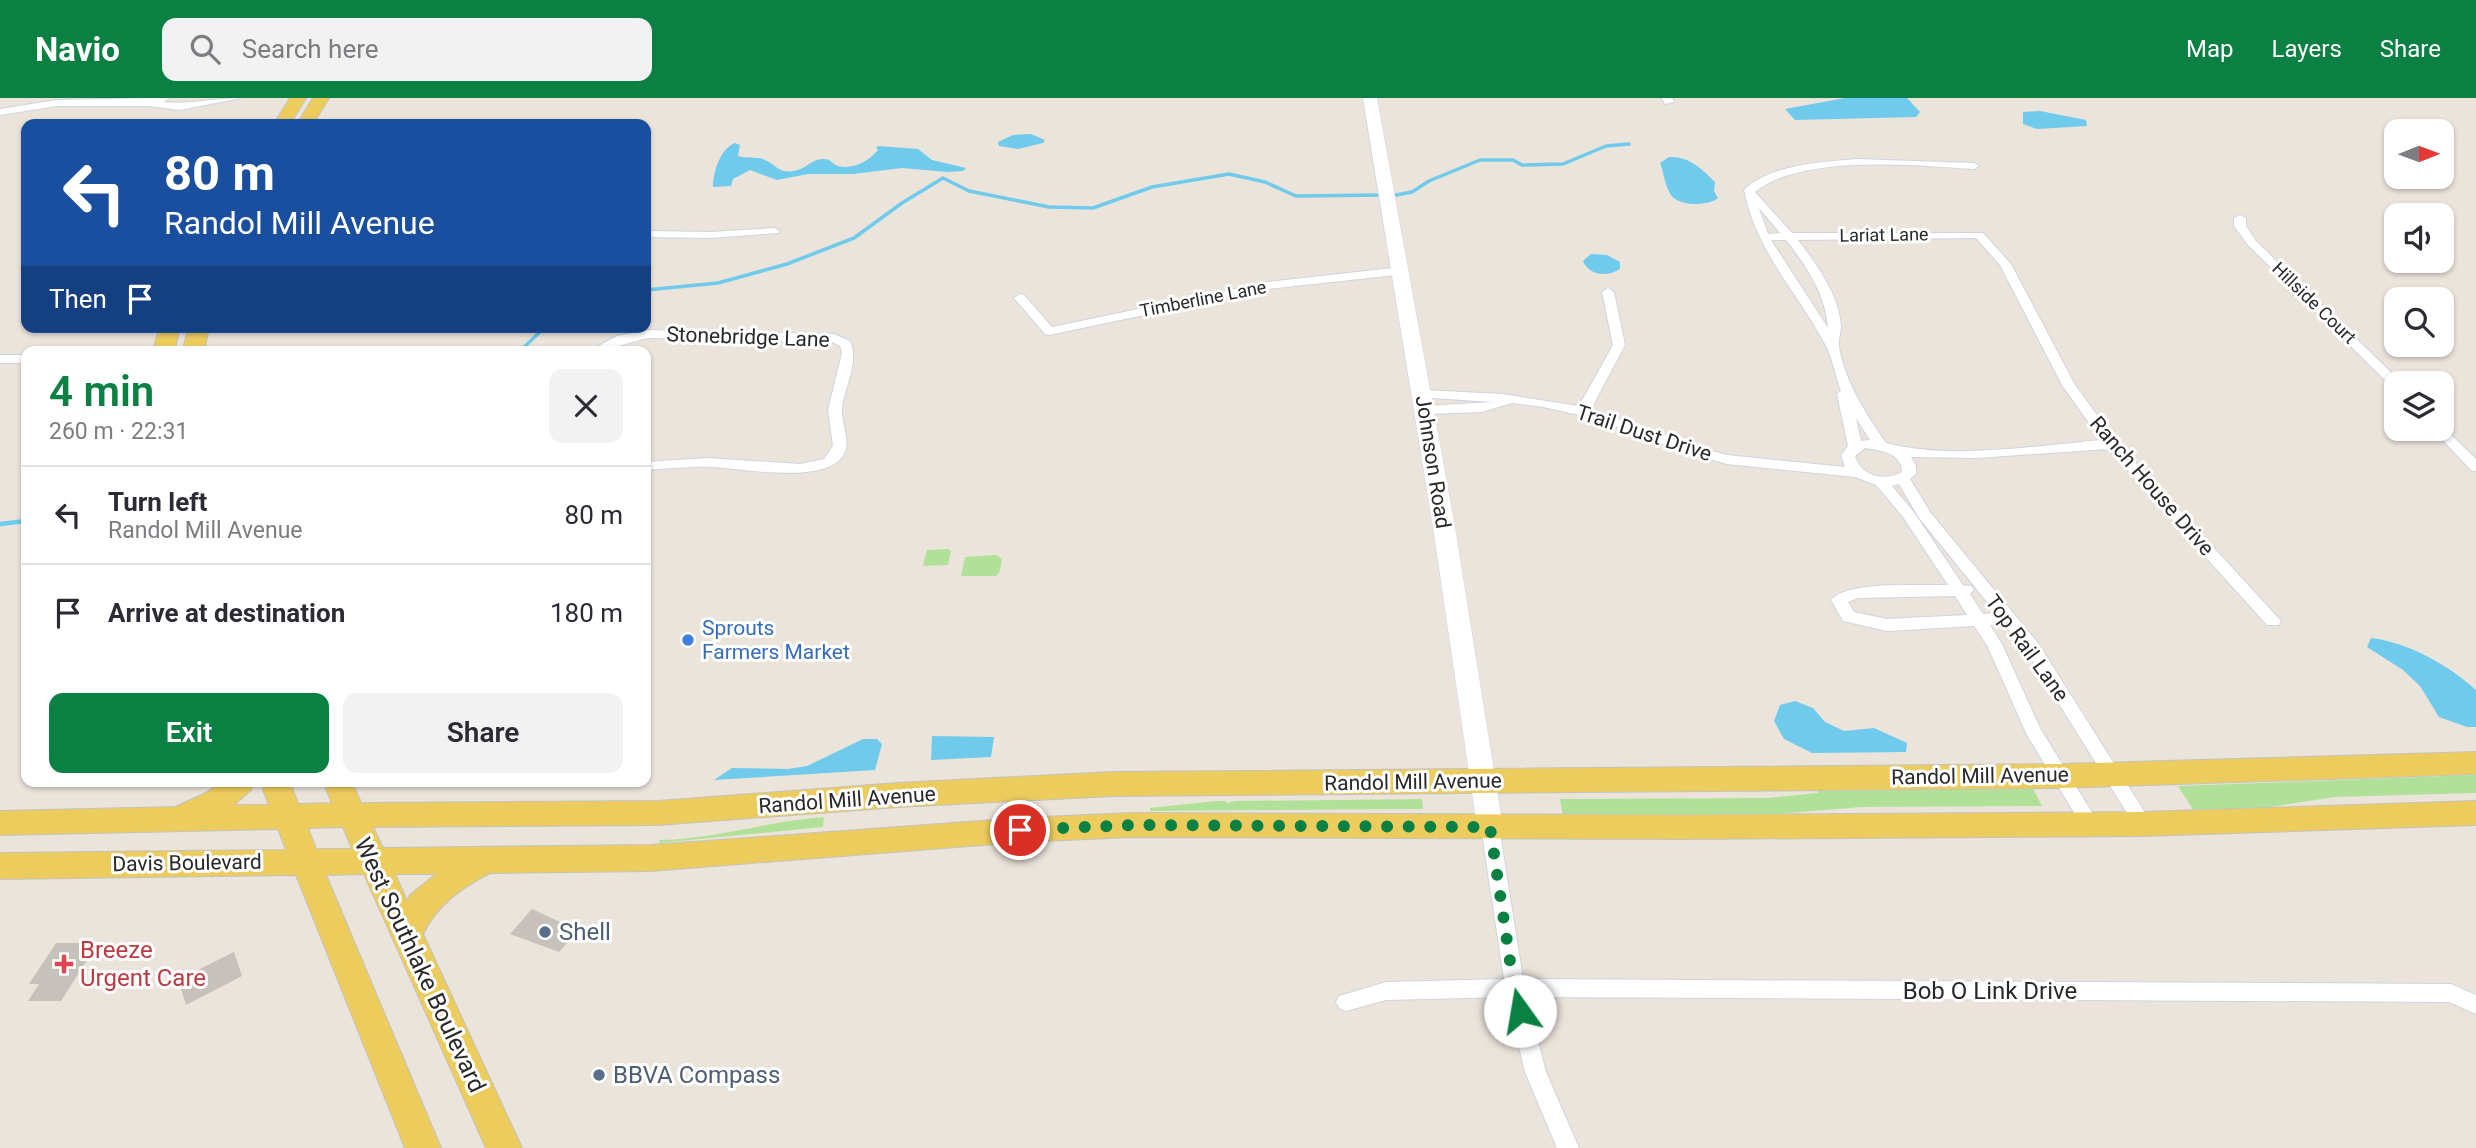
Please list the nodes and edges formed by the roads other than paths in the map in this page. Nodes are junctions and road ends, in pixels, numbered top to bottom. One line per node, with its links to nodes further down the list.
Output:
1 (165, 98): 7 (street)
2 (236, 98): 6 (street)
3 (298, 98): 9 (main road)
4 (321, 98): 10 (main road)
5 (1370, 98): 19 (street, Johnson Road)
6 (220, 100): 7 (street)
7 (149, 103): 8 (street)
8 (0, 112)
9 (285, 119)
10 (308, 119)
11 (1974, 166): 12 (street)
12 (1749, 191): 17 (street); 18 (street)
13 (2240, 218): 26 (street, Hillside Court)
14 (774, 231): 15 (street)
15 (651, 234)
16 (1979, 235): 17 (street, Lariat Lane); 31 (street, Ranch House Drive)
17 (1789, 236): 18 (street); 22 (street)
18 (1766, 237): 22 (street)
19 (1401, 271): 21 (street, Timberline Lane); 28 (street, Johnson Road)
20 (1608, 292): 29 (street)
21 (1020, 298)
22 (1833, 345): 27 (street)
23 (606, 346): 37 (street, Stonebridge Lane)
24 (0, 359): 25 (street)
25 (21, 359)
26 (2384, 371)
27 (1845, 385): 32 (street); 33 (street)
28 (1423, 402): 29 (street, Trail Dust Drive); 50 (street, Johnson Road)
29 (1584, 411): 36 (street, Trail Dust Drive)
30 (2451, 441): 38 (street)
31 (2111, 444): 35 (street); 46 (street, Ranch House Drive)
32 (1880, 445): 33 (street, Trail Dust Drive); 34 (street)
33 (1851, 451): 36 (street, Trail Dust Drive); 39 (street)
34 (1895, 451): 35 (street); 40 (street, Top Rail Lane)
35 (1987, 452): 40 (street)
36 (1774, 465): 39 (street, Trail Dust Drive)
37 (651, 466)
38 (2476, 467)
39 (1858, 473): 41 (street, Trail Dust Drive)
40 (1906, 473): 41 (street); 43 (street, Top Rail Lane)
41 (1881, 482): 42 (street, Top Rail Lane)
42 (1959, 590): 43 (street); 45 (street, Top Rail Lane); 45 (street)
43 (1986, 590): 44 (street, Top Rail Lane)
44 (2009, 618): 45 (street); 48 (street, Top Rail Lane)
45 (1979, 620): 49 (street, Top Rail Lane)
46 (2273, 621)
47 (2476, 763): 48 (main road, Randol Mill Avenue)
48 (2110, 774): 49 (main road, Randol Mill Avenue); 60 (street, Top Rail Lane)
49 (2062, 776): 50 (main road, Randol Mill Avenue); 59 (street, Top Rail Lane)
50 (1483, 782): 55 (main road, Randol Mill Avenue); 61 (street, Johnson Road)
51 (236, 787): 57 (main road)
52 (277, 787): 56 (main road)
53 (339, 787): 55 (main road, West Southlake Boulevard)
54 (2476, 813): 60 (main road, Randol Mill Avenue)
55 (351, 816): 56 (main road, Davis Boulevard); 62 (main road, West Southlake Boulevard)
56 (289, 817): 57 (main road, Davis Boulevard); 64 (main road)
57 (165, 820): 58 (main road, Davis Boulevard)
58 (0, 823)
59 (2090, 824): 60 (main road, Randol Mill Avenue); 61 (main road, Randol Mill Avenue)
60 (2143, 824)
61 (1490, 827): 63 (main road, Randol Mill Avenue); 67 (street)
62 (373, 860): 63 (main road, Randol Mill Avenue); 64 (main road, Davis Boulevard); 66 (main road, West Southlake Boulevard)
63 (485, 860): 66 (main road)
64 (305, 862): 65 (main road, Davis Boulevard); 70 (main road)
65 (0, 866)
66 (406, 936): 71 (main road, West Southlake Boulevard)
67 (1514, 988): 68 (street, Bob O Link Drive); 69 (street, Bob O Link Drive); 72 (street)
68 (1346, 1002)
69 (2471, 1002)
70 (424, 1148)
71 (504, 1148)
72 (1568, 1148)

